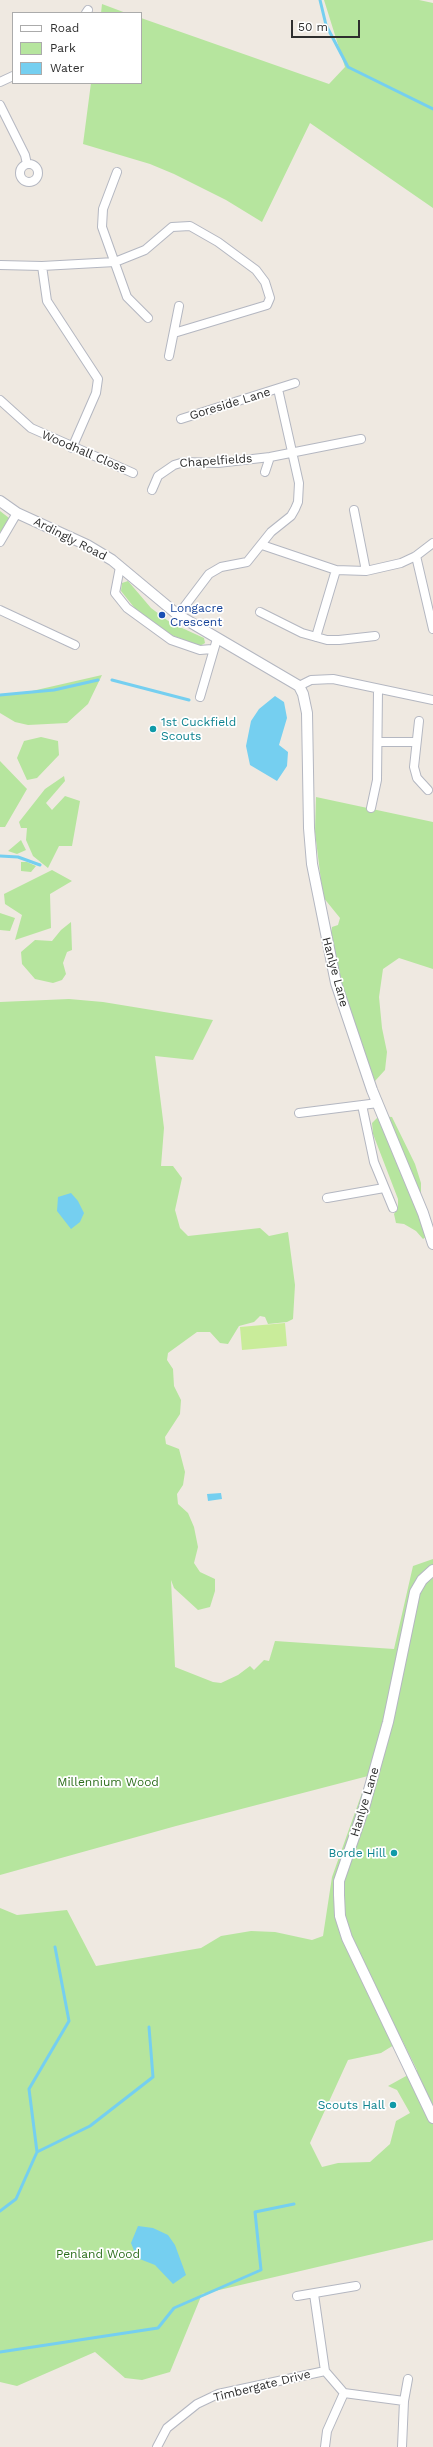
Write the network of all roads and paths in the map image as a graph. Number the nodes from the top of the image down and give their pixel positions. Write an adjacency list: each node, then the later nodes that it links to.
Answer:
1 (12, 76): 2 (street)
2 (0, 82)
3 (0, 105): 4 (street)
4 (27, 164)
5 (117, 172): 6 (street)
6 (114, 262): 8 (street); 10 (street); 11 (street)
7 (0, 265): 8 (street)
8 (42, 266): 18 (street)
9 (179, 306): 11 (street)
10 (148, 318)
11 (174, 333): 12 (street)
12 (169, 356)
13 (295, 383): 14 (street, Goreside Lane)
14 (278, 389): 16 (street, Goreside Lane); 19 (street, Goreside Lane)
15 (0, 400): 18 (street, Woodhall Close)
16 (181, 419)
17 (361, 439): 19 (street, Chapelfields)
18 (72, 448): 21 (street, Woodhall Close)
19 (293, 453): 20 (street, Chapelfields); 29 (street)
20 (270, 457): 22 (street, Chapelfields); 23 (street, Chapelfields)
21 (133, 472)
22 (265, 472)
23 (152, 490)
24 (0, 501): 26 (street, Ardingly Road)
25 (354, 510): 33 (street)
26 (17, 513): 27 (street); 31 (street, Ardingly Road)
27 (0, 542)
28 (433, 543): 30 (street)
29 (262, 545): 32 (street); 36 (street)
30 (416, 556): 33 (street); 37 (street)
31 (120, 567): 36 (street, Ardingly Road); 42 (street)
32 (336, 570): 33 (street); 39 (street)
33 (366, 571)
34 (0, 610): 41 (street)
35 (260, 612): 39 (street)
36 (178, 615): 40 (street, Ardingly Road)
37 (433, 629)
38 (374, 636): 39 (street)
39 (316, 637)
40 (217, 639): 42 (street); 43 (street, Ardingly Road)
41 (75, 645)
42 (212, 649): 45 (street)
43 (299, 686): 44 (street); 52 (street, Hanlye Lane)
44 (378, 690): 46 (street); 48 (street)
45 (200, 697)
46 (433, 700)
47 (419, 721): 49 (street)
48 (379, 742): 49 (street); 51 (street)
49 (415, 742): 50 (street)
50 (428, 790)
51 (371, 808)
52 (378, 1103): 53 (street); 58 (street, Hanlye Lane)
53 (362, 1105): 54 (street); 55 (street)
54 (299, 1113)
55 (384, 1188): 56 (street); 57 (street)
56 (327, 1198)
57 (393, 1208)
58 (433, 1244)
59 (433, 1570): 60 (street, Hanlye Lane)
60 (433, 2118)
61 (356, 2286): 62 (street)
62 (314, 2294): 63 (street); 64 (street)
63 (297, 2296)
64 (325, 2371): 66 (street, Timbergate Drive); 68 (street, Timbergate Drive)
65 (408, 2379): 67 (street)
66 (344, 2393): 67 (street); 69 (street)
67 (404, 2401): 70 (street)
68 (157, 2447)
69 (325, 2447)
70 (402, 2447)

